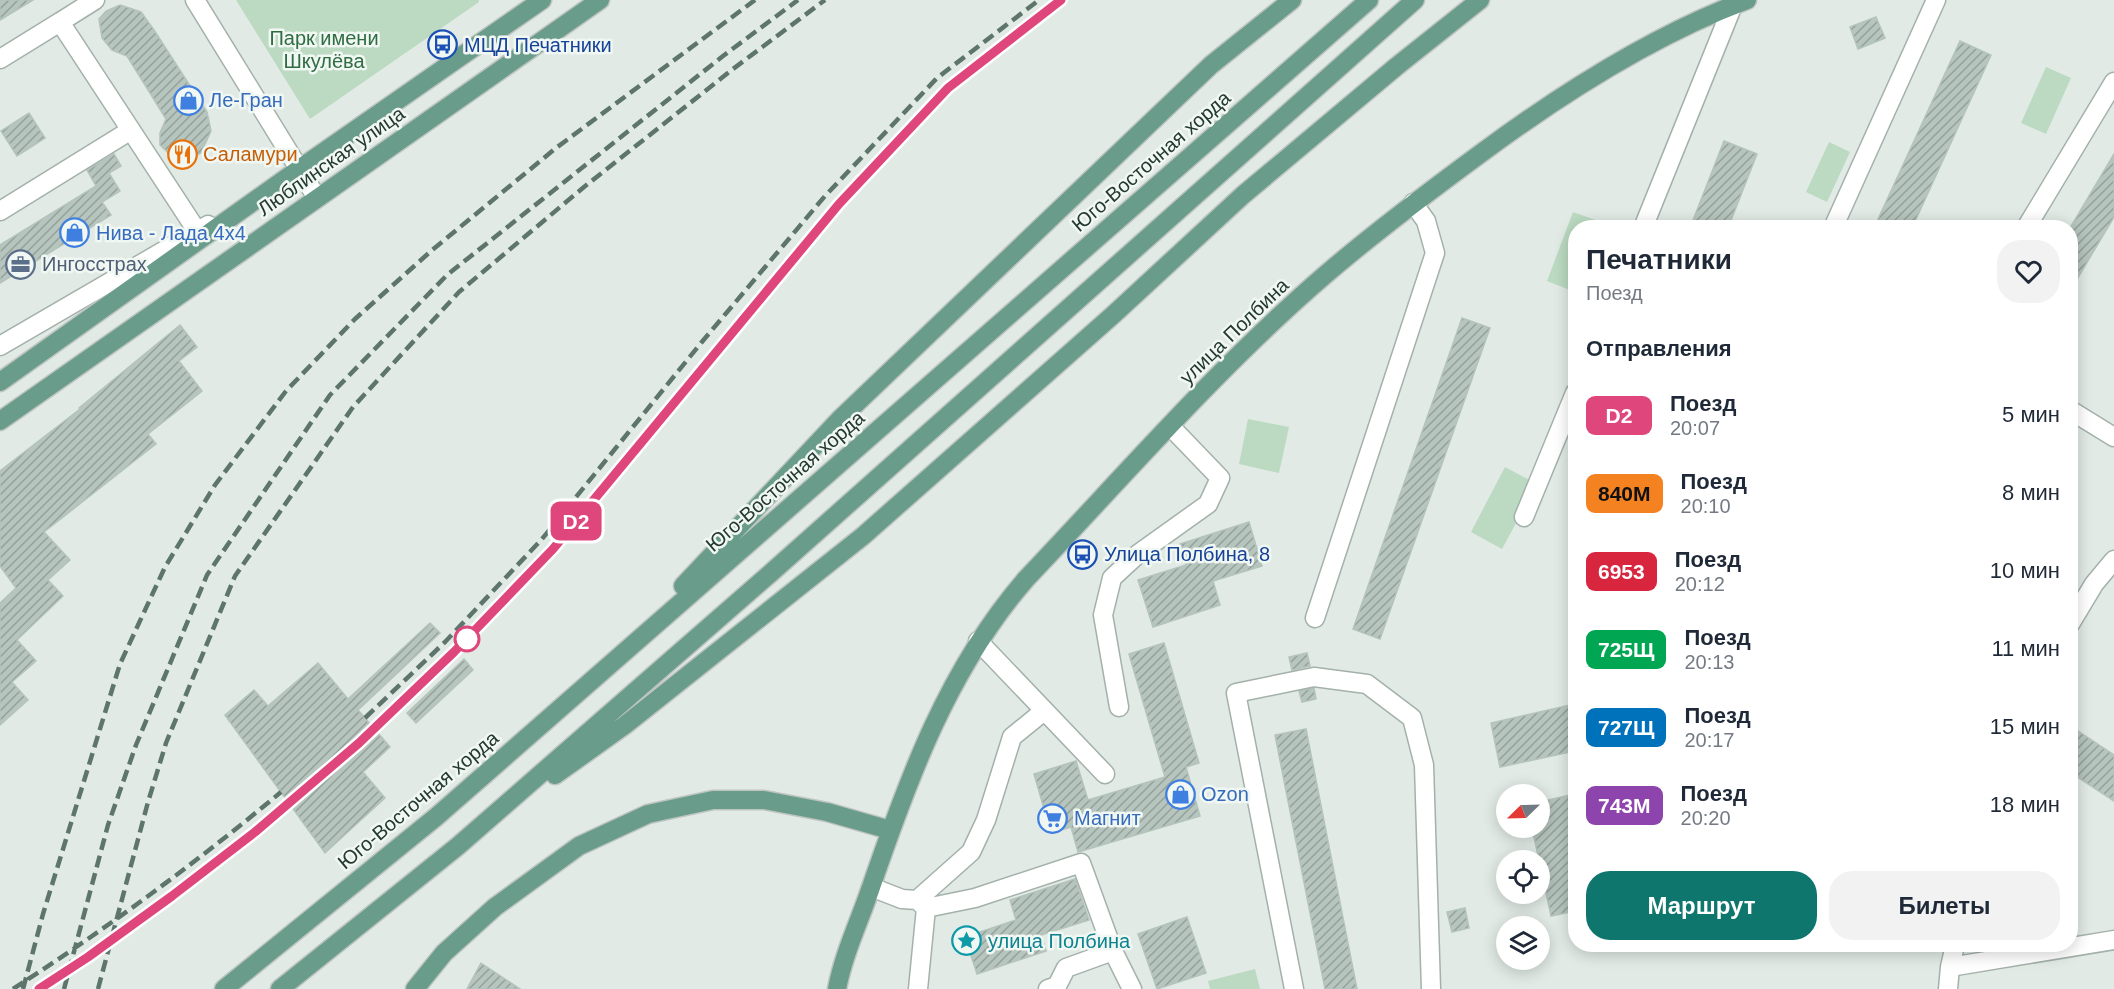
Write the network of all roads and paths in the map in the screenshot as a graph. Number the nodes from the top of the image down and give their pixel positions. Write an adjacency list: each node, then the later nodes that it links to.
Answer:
1 (95, 0): 11 (street)
2 (195, 0): 15 (street)
3 (542, 0): 15 (main road, Люблинская улица)
4 (600, 0): 16 (main road, Люблинская улица)
5 (1292, 0): 36 (main road)
6 (1369, 0): 36 (main road, Юго-Восточная хорда)
7 (1415, 0): 41 (main road)
8 (1480, 0): 41 (main road)
9 (1936, 0): 21 (street)
10 (1740, 3): 18 (main road, улица Полбина); 20 (street)
11 (60, 22): 12 (street); 14 (street)
12 (0, 59)
13 (2114, 82): 22 (street)
14 (131, 130): 19 (street); 23 (street)
15 (299, 169): 16 (street); 17 (main road, Люблинская улица)
16 (317, 198): 28 (main road, Люблинская улица)
17 (257, 200): 23 (street); 25 (main road, Люблинская улица)
18 (1413, 203): 29 (main road, улица Полбина); 34 (street)
19 (0, 211)
20 (1646, 220)
21 (1837, 220)
22 (2031, 220)
23 (197, 231): 24 (street)
24 (0, 346)
25 (0, 382)
26 (1568, 410): 31 (street)
27 (2078, 415): 30 (street)
28 (0, 421)
29 (1170, 426): 35 (main road, улица Полбина); 37 (street)
30 (2114, 437)
31 (1524, 517)
32 (2114, 560): 33 (street)
33 (2078, 611)
34 (1315, 618)
35 (978, 641): 38 (street); 40 (main road, улица Полбина)
36 (616, 657): 50 (main road, Юго-Восточная хорда)
37 (1119, 707)
38 (1044, 711): 39 (street); 43 (street)
39 (1105, 774)
40 (890, 830): 42 (main road, улица Полбина); 52 (main road)
41 (458, 846): 51 (main road)
42 (871, 886): 43 (street); 53 (main road, улица Полбина)
43 (921, 904): 46 (street); 54 (street)
44 (2114, 940): 45 (street)
45 (2078, 946)
46 (1113, 951): 55 (street); 56 (street)
47 (1953, 952): 49 (street)
48 (2041, 952): 49 (street)
49 (1950, 967): 59 (street)
50 (224, 989)
51 (280, 989)
52 (415, 989)
53 (837, 989)
54 (918, 989)
55 (1048, 989)
56 (1132, 989)
57 (1294, 989): 58 (street)
58 (1431, 989)
59 (1948, 989)

